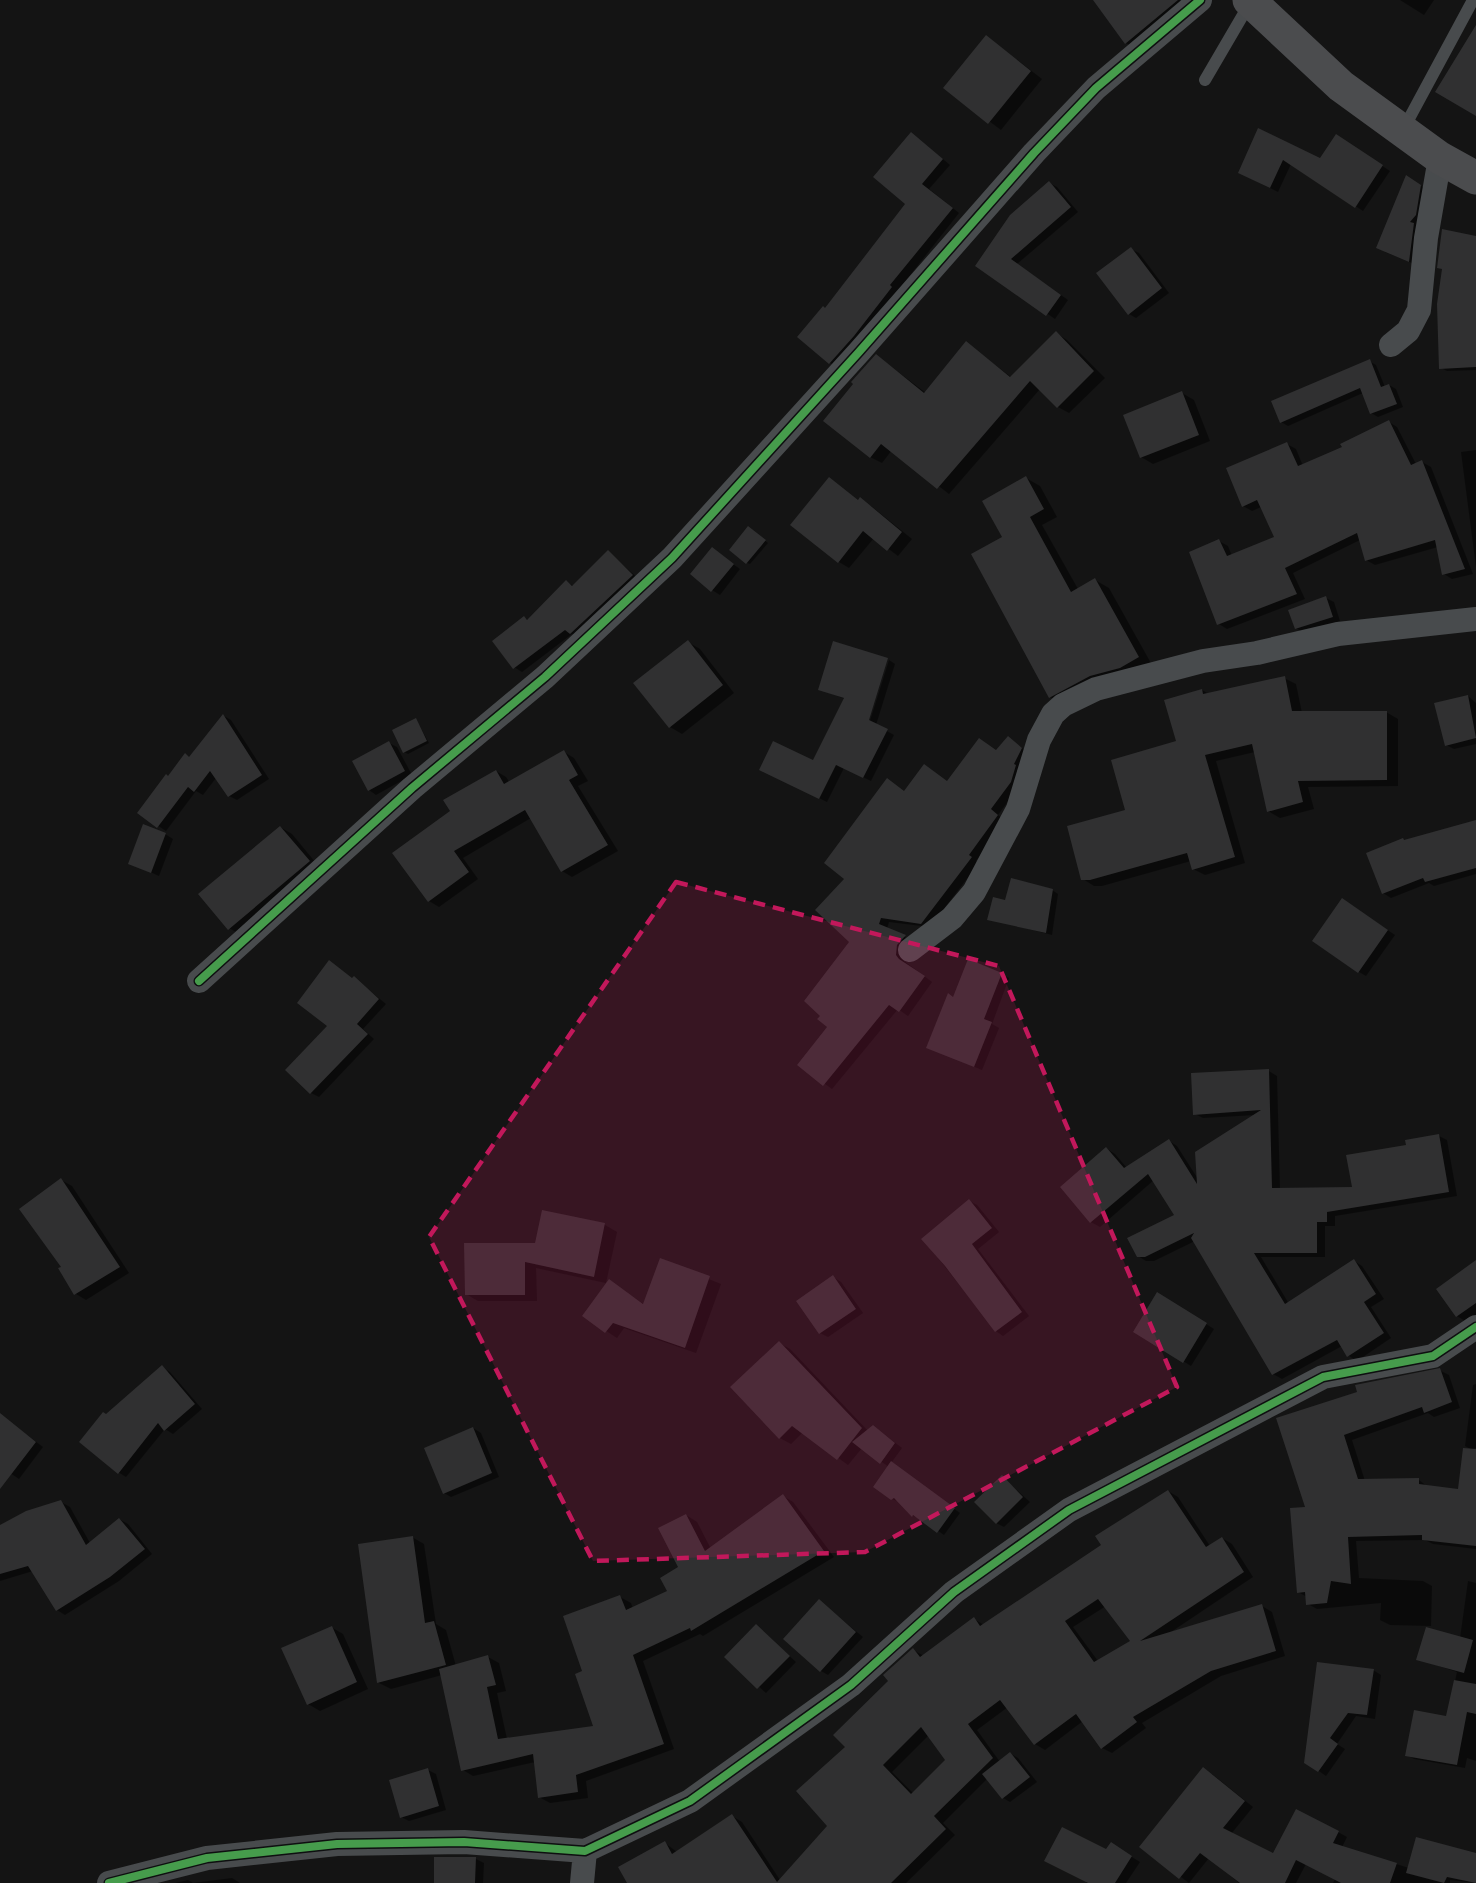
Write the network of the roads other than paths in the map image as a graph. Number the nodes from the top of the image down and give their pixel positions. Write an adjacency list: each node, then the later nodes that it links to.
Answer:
1 (1200, 0): 11 (street)
2 (1473, 0): 5 (lane)
3 (1250, 1): 4 (lane); 5 (main road)
4 (1205, 80)
5 (1402, 131): 6 (main road)
6 (1440, 158): 7 (main road); 8 (street)
7 (1476, 178)
8 (1391, 345)
9 (1476, 619): 10 (street)
10 (910, 950)
11 (199, 981)
12 (1476, 1327): 13 (street)
13 (585, 1851): 14 (street); 15 (street)
14 (109, 1883)
15 (582, 1883)

